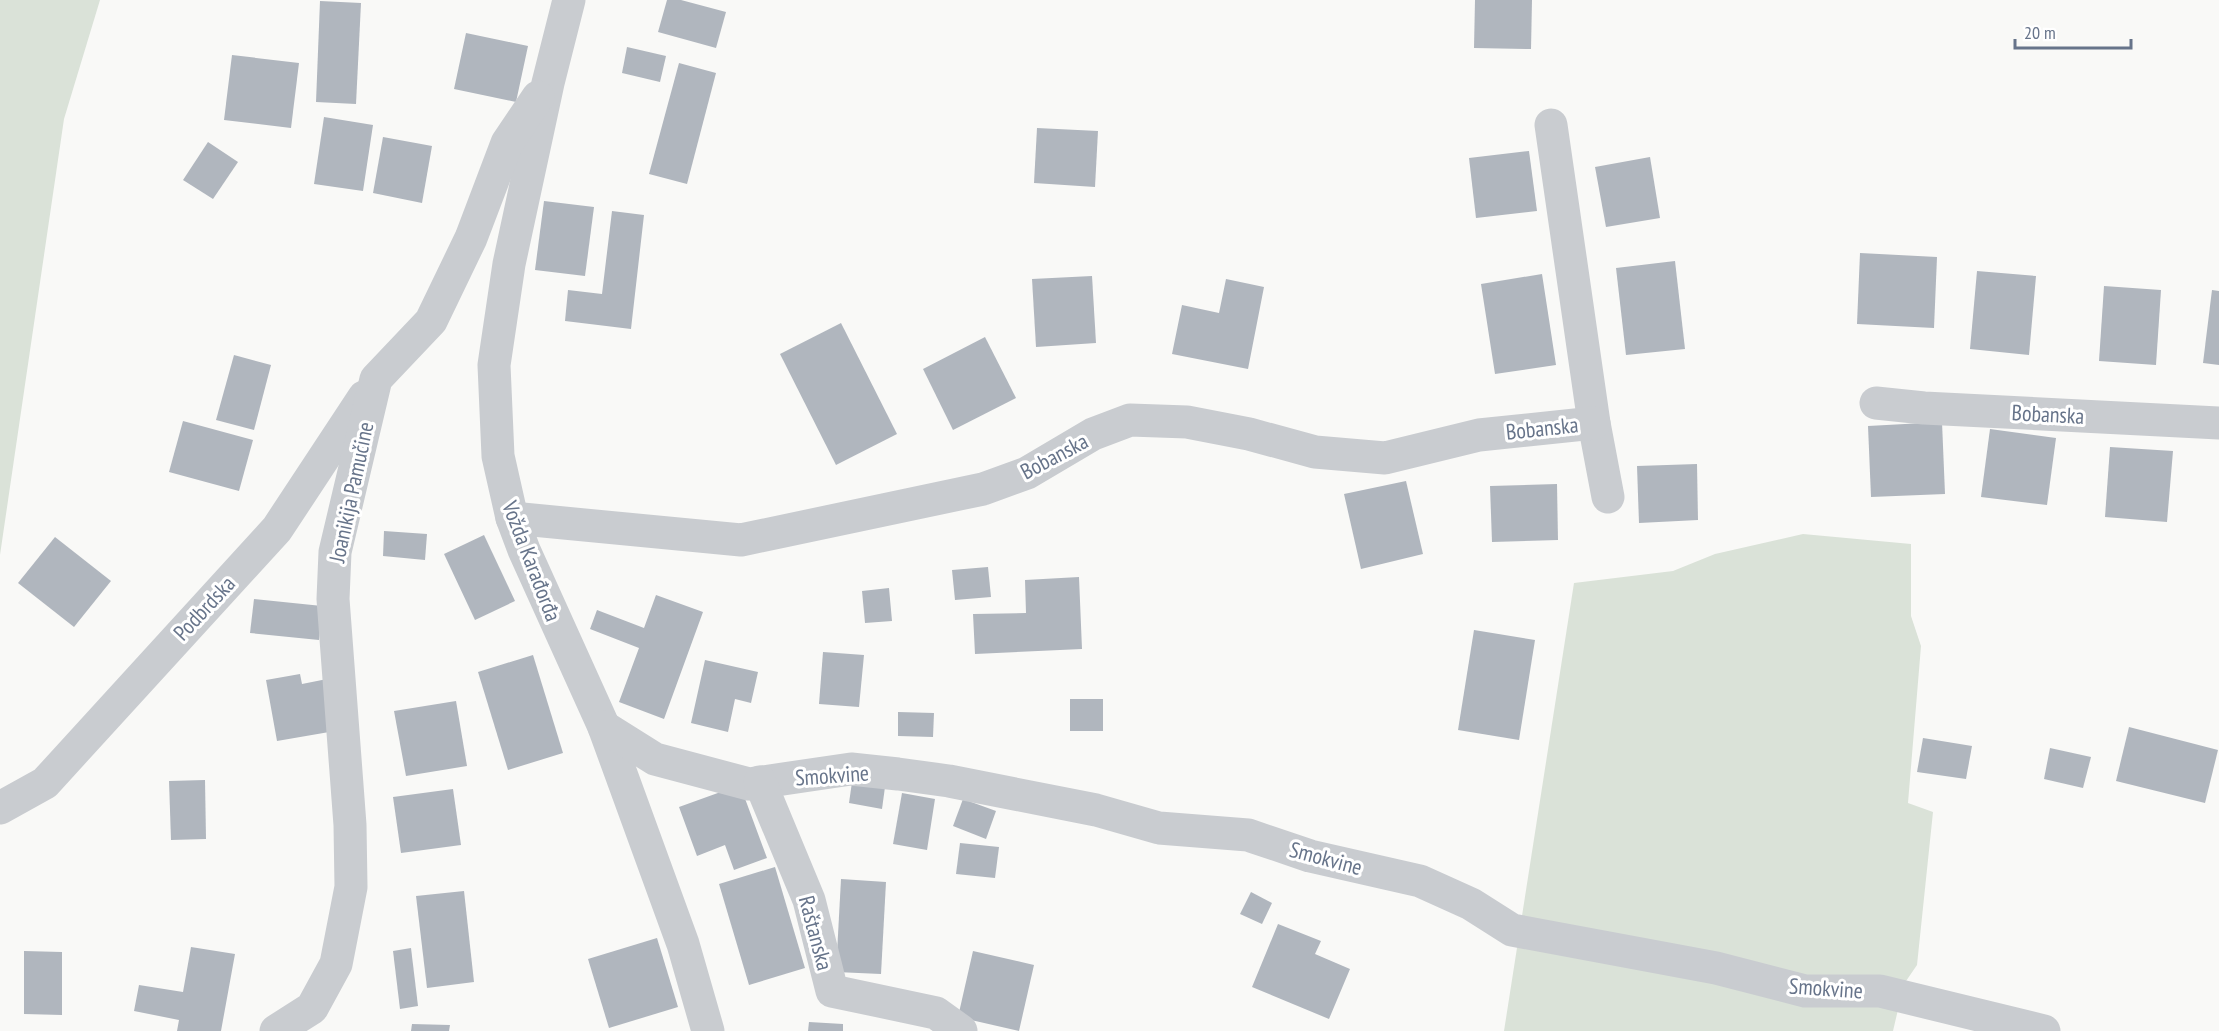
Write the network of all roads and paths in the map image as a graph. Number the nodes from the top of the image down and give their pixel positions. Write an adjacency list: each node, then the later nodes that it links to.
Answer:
1 (569, 0): 2 (street, Vožda Karađorđa)
2 (548, 83): 4 (street, Joanikija Pamučine); 9 (street, Vožda Karađorđa)
3 (1551, 125): 6 (street, Bobanska)
4 (376, 380): 12 (street, Podbrdska); 13 (street, Joanikija Pamučine)
5 (1876, 404): 7 (street, Bobanska)
6 (1594, 423): 8 (street, Bobanska); 9 (street, Bobanska)
7 (2219, 423)
8 (1608, 497)
9 (512, 518): 10 (street, Vožda Karađorđa)
10 (604, 727): 11 (street, Smokvine); 14 (street, Vožda Karađorđa)
11 (760, 782): 15 (street, Raštanska); 16 (street, Smokvine)
12 (0, 808)
13 (276, 1031)
14 (708, 1031)
15 (961, 1031)
16 (2044, 1031)

